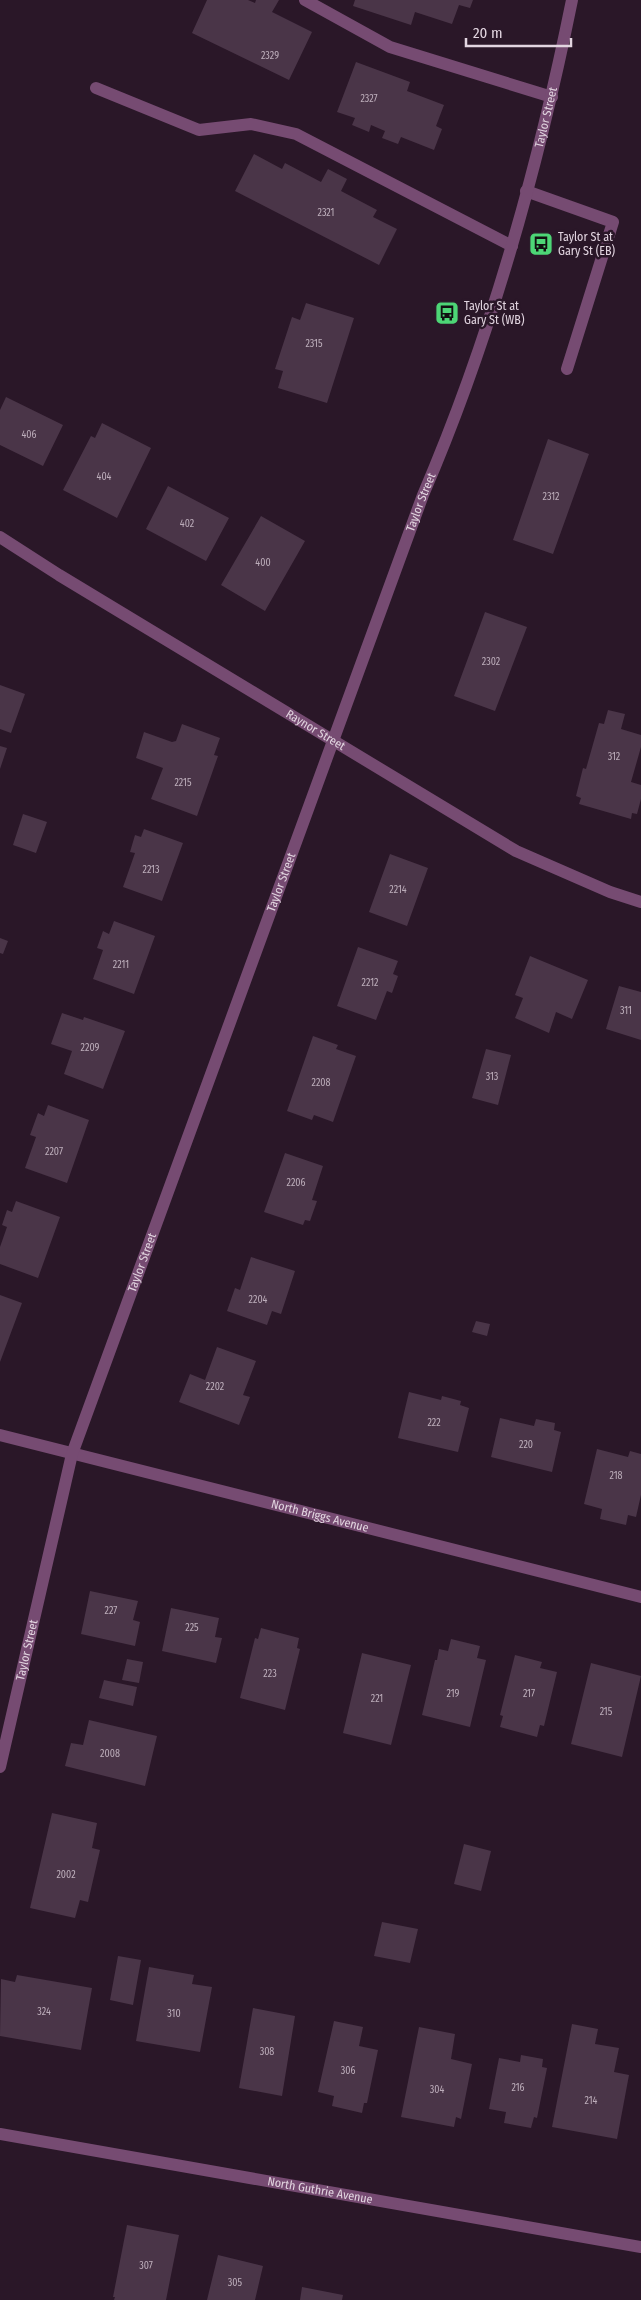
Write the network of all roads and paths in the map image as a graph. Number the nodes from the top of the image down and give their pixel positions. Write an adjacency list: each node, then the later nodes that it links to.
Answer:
1 (304, 0): 4 (street)
2 (572, 0): 4 (street, Taylor Street)
3 (96, 88): 6 (street)
4 (552, 97): 5 (street, Taylor Street)
5 (526, 191): 6 (street, Taylor Street); 7 (street)
6 (512, 246): 9 (street, Taylor Street)
7 (567, 369)
8 (0, 537): 9 (street, Raynor Street)
9 (332, 741): 10 (street, Raynor Street); 12 (street, Taylor Street)
10 (641, 902)
11 (0, 1435): 12 (street, North Briggs Avenue)
12 (72, 1454): 13 (street, North Briggs Avenue); 14 (street, Taylor Street)
13 (641, 1597)
14 (0, 1766)
15 (0, 2134): 16 (street, North Guthrie Avenue)
16 (641, 2247)

